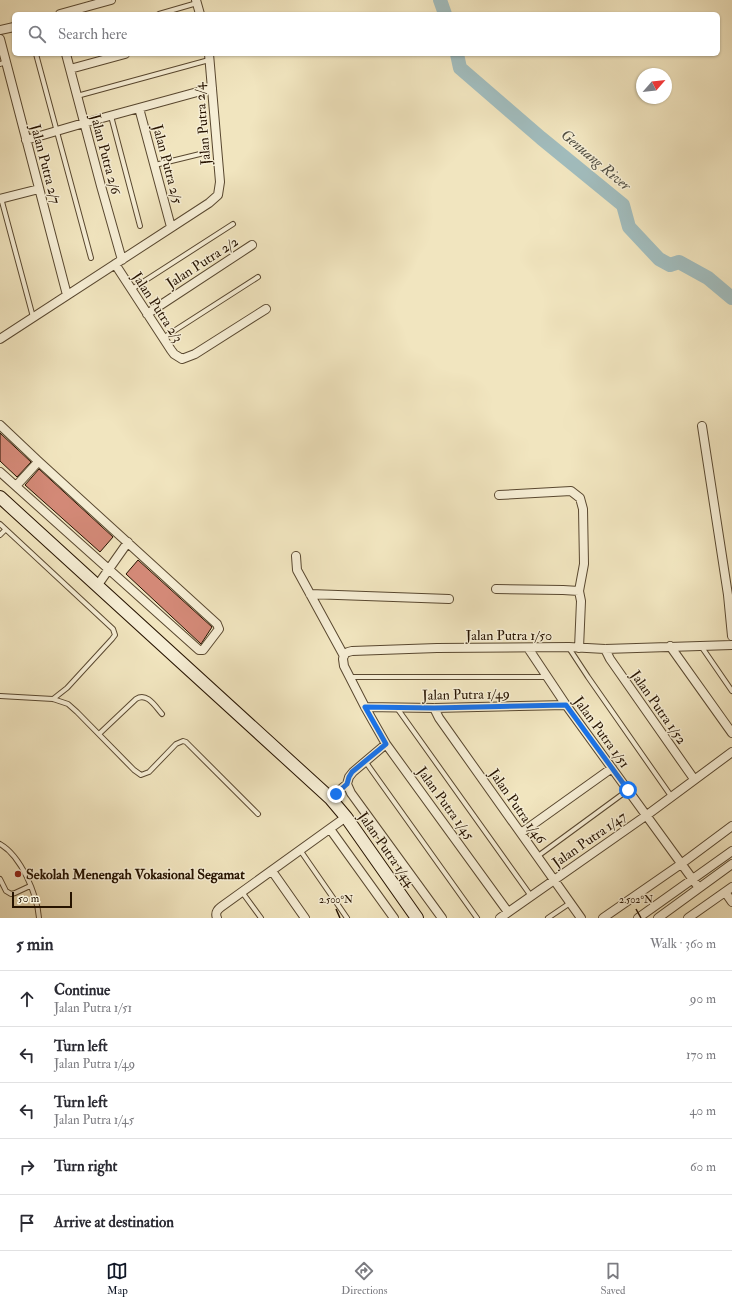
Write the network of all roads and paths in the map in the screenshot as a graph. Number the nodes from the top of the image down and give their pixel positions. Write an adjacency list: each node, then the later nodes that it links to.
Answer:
1 (111, 0): 3 (street)
2 (196, 2): 4 (lane); 5 (street)
3 (67, 12)
4 (165, 12)
5 (199, 12)
6 (12, 27): 7 (street)
7 (0, 30)
8 (0, 39): 13 (street, Jalan Putra 2/7)
9 (37, 56): 20 (lane)
10 (67, 56): 14 (street, Jalan Putra 2/6)
11 (118, 56): 14 (street)
12 (209, 57): 15 (street, Jalan Putra 2/4); 16 (lane)
13 (3, 63): 21 (street, Jalan Putra 2/7)
14 (70, 69): 16 (street, Jalan Putra 2/6)
15 (212, 88): 17 (street); 28 (street, Jalan Putra 2/4)
16 (77, 96): 19 (street, Jalan Putra 2/6)
17 (139, 108): 18 (street); 23 (street, Jalan Putra 2/5)
18 (110, 115): 19 (street); 27 (lane)
19 (84, 123): 20 (street); 31 (street, Jalan Putra 2/6)
20 (56, 131): 21 (street); 30 (lane)
21 (26, 140): 24 (street, Jalan Putra 2/7)
22 (204, 153): 23 (lane)
23 (154, 165): 28 (street, Jalan Putra 2/5)
24 (39, 189): 25 (street); 34 (street, Jalan Putra 2/7)
25 (0, 198): 37 (lane)
26 (233, 224): 33 (lane)
27 (140, 226)
28 (171, 227): 31 (street)
29 (252, 245): 36 (street, Jalan Putra 2/2)
30 (91, 258)
31 (118, 262): 33 (street, Jalan Putra 2/3); 34 (street)
32 (258, 277): 39 (lane)
33 (132, 290): 36 (street, Jalan Putra 2/3)
34 (67, 295): 37 (street)
35 (266, 308): 39 (street, Jalan Putra 2/3)
36 (147, 314): 39 (street, Jalan Putra 2/3)
37 (33, 317): 38 (street)
38 (1, 336)
39 (163, 338)
40 (0, 425): 42 (street)
41 (702, 426): 58 (street)
42 (37, 460): 44 (street); 50 (street)
43 (0, 472): 44 (street)
44 (16, 486): 52 (street)
45 (499, 495): 55 (street)
46 (0, 497): 53 (street, Jalan Putra 1/44)
47 (0, 524): 48 (lane)
48 (5, 530): 49 (lane); 71 (lane)
49 (0, 535)
50 (128, 542): 52 (street); 52 (street)
51 (296, 556): 56 (street)
52 (108, 570): 53 (street)
53 (98, 586): 87 (street, Jalan Putra 1/44)
54 (496, 589): 55 (street)
55 (579, 591): 64 (street)
56 (310, 594): 57 (street); 66 (street)
57 (448, 599)
58 (732, 636)
59 (732, 645): 61 (street, Jalan Putra 1/50)
60 (670, 646): 61 (street, Jalan Putra 1/50); 65 (street, Jalan Putra 1/50); 77 (street)
61 (701, 646): 69 (lane)
62 (569, 647): 63 (street, Jalan Putra 1/50); 64 (street, Jalan Putra 1/50); 86 (lane)
63 (528, 648): 66 (street, Jalan Putra 1/50); 68 (street, Jalan Putra 1/51)
64 (579, 648): 65 (street, Jalan Putra 1/50)
65 (605, 649): 83 (street, Jalan Putra 1/52)
66 (344, 656): 67 (street)
67 (349, 677): 68 (lane); 73 (street)
68 (548, 677): 72 (street, Jalan Putra 1/51)
69 (732, 692)
70 (0, 696): 71 (lane)
71 (53, 699): 78 (lane)
72 (566, 705): 75 (street, Jalan Putra 1/49); 82 (street, Jalan Putra 1/51)
73 (365, 707): 74 (street, Jalan Putra 1/49); 79 (street, Jalan Putra 1/45)
74 (397, 707): 75 (street, Jalan Putra 1/49); 108 (lane)
75 (434, 708): 93 (street, Jalan Putra 1/46)
76 (162, 714): 78 (lane)
77 (732, 733)
78 (99, 734): 88 (lane)
79 (386, 744): 81 (street); 111 (street, Jalan Putra 1/45)
80 (732, 752): 83 (street, Jalan Putra 1/47)
81 (365, 760): 84 (street); 120 (lane)
82 (612, 768): 85 (street, Jalan Putra 1/51); 93 (street)
83 (694, 779): 86 (street, Jalan Putra 1/47)
84 (347, 784): 87 (street); 119 (street)
85 (628, 790): 89 (street, Jalan Putra 1/51); 97 (lane)
86 (671, 796): 89 (street, Jalan Putra 1/47)
87 (330, 798): 90 (street, Jalan Putra 1/44)
88 (258, 814)
89 (647, 815): 98 (street, Jalan Putra 1/51); 102 (street, Jalan Putra 1/47)
90 (346, 817): 92 (street); 118 (street, Jalan Putra 1/44)
91 (732, 826): 98 (street)
92 (330, 829): 95 (street); 117 (street)
93 (521, 833): 97 (street, Jalan Putra 1/46)
94 (0, 844): 104 (lane)
95 (300, 850): 100 (street); 116 (lane)
96 (732, 850): 103 (street)
97 (538, 856): 102 (street, Jalan Putra 1/46)
98 (682, 864): 103 (street, Jalan Putra 1/51); 124 (street)
99 (732, 864): 105 (street)
100 (272, 871): 107 (street); 115 (street)
101 (0, 879): 104 (lane)
102 (554, 879): 108 (street, Jalan Putra 1/47); 109 (street, Jalan Putra 1/46)
103 (692, 880): 105 (street, Jalan Putra 1/51); 125 (street)
104 (30, 886): 112 (lane)
105 (698, 888): 126 (street)
106 (729, 890): 110 (street); 127 (street)
107 (242, 892): 113 (street); 114 (lane)
108 (531, 896): 111 (street, Jalan Putra 1/47)
109 (570, 902): 122 (lane); 123 (street, Jalan Putra 1/46)
110 (732, 902)
111 (508, 912): 121 (street, Jalan Putra 1/47)
112 (39, 918)
113 (216, 918)
114 (261, 918)
115 (305, 918)
116 (347, 918)
117 (394, 918)
118 (417, 918)
119 (442, 918)
120 (477, 918)
121 (500, 918)
122 (548, 918)
123 (581, 918)
124 (603, 918)
125 (638, 918)
126 (658, 918)
127 (688, 918)

